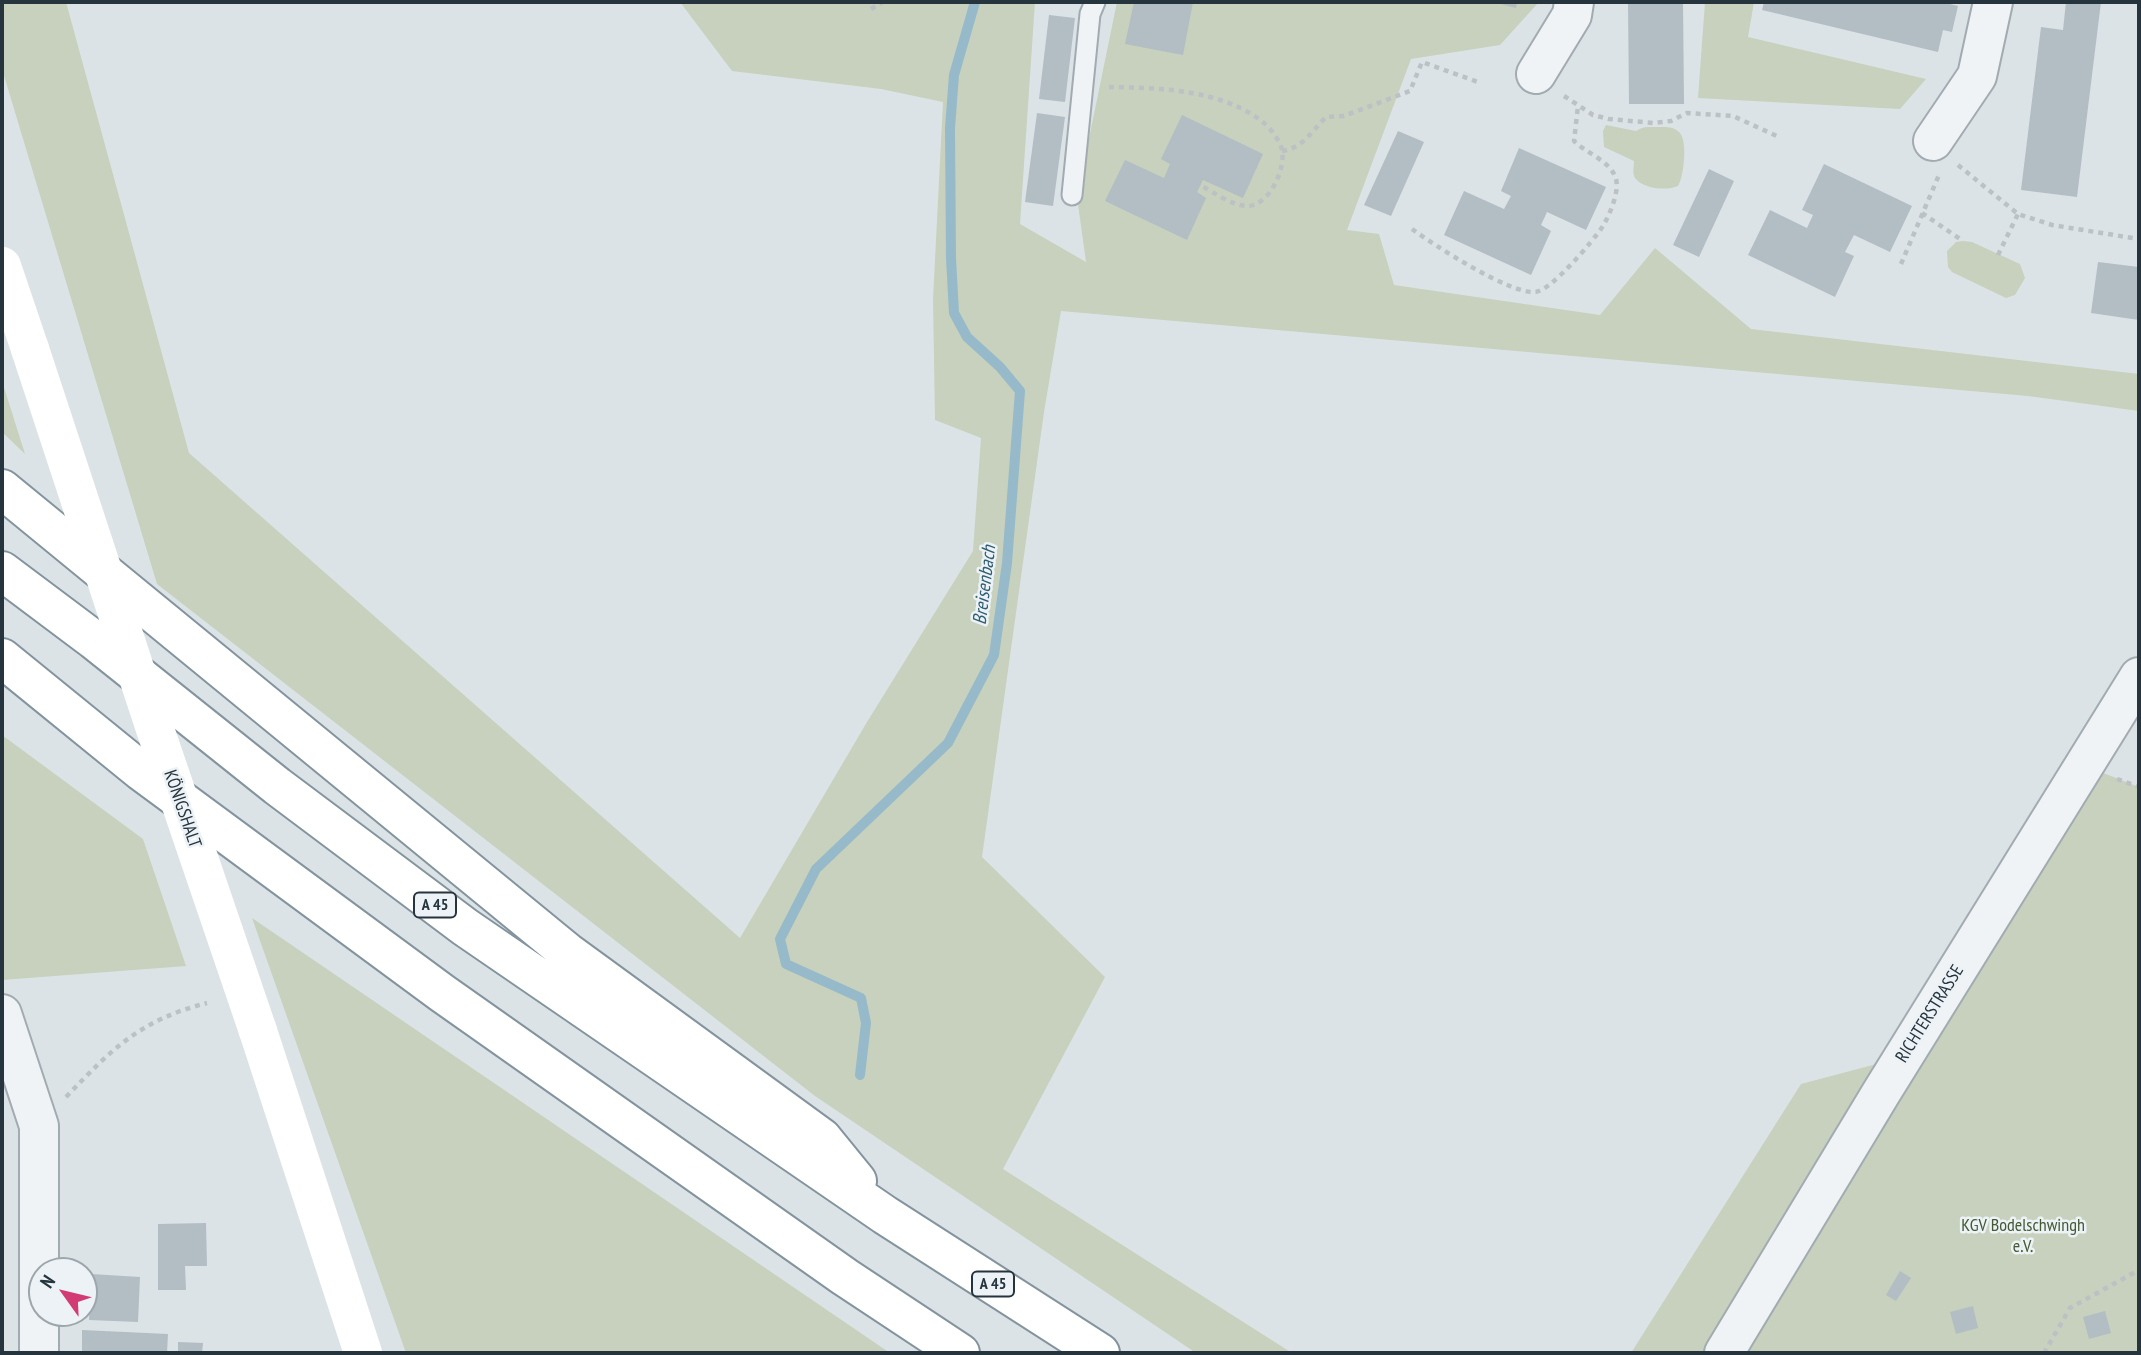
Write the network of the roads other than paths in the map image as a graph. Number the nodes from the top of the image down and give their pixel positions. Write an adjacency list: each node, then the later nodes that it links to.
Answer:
1 (1095, 2): 6 (lane)
2 (1574, 2): 4 (street)
3 (1993, 2): 5 (street)
4 (1536, 75)
5 (1940, 148)
6 (1072, 195)
7 (2, 265): 17 (main road, KÖNIGSHALT, bridge)
8 (2, 489): 15 (main road)
9 (2, 571): 15 (main road, A 45)
10 (2, 658): 13 (main road)
11 (2139, 677): 20 (street, RICHTERSTRASSE)
12 (2, 680): 13 (main road)
13 (141, 771): 18 (main road)
14 (2, 1014): 16 (street)
15 (886, 1215): 19 (main road, A 45)
16 (39, 1353)
17 (363, 1353)
18 (960, 1353)
19 (1100, 1353)
20 (1724, 1353)

